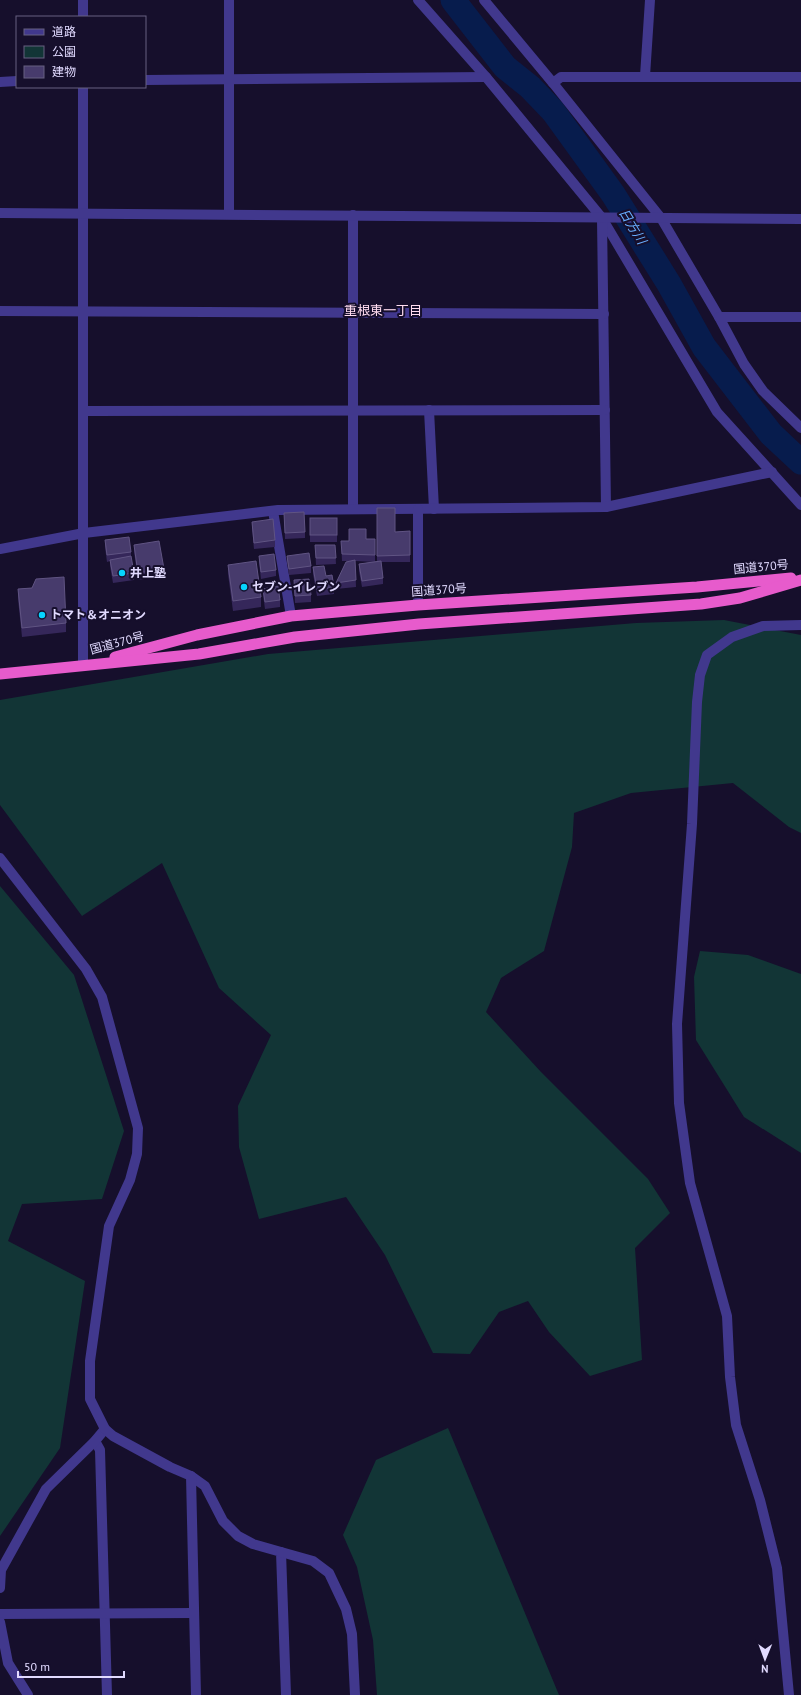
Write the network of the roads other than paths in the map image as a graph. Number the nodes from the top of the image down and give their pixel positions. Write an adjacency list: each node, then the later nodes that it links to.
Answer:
1 (83, 0): 6 (street)
2 (229, 0): 10 (street)
3 (418, 0): 8 (street)
4 (484, 0): 14 (street)
5 (650, 0): 7 (street)
6 (83, 16)
7 (645, 76): 9 (street); 14 (street)
8 (486, 77): 10 (street); 20 (street)
9 (801, 77)
10 (229, 79): 11 (street); 18 (street)
11 (146, 80)
12 (0, 82): 13 (street)
13 (16, 82)
14 (553, 83): 21 (street)
15 (83, 88): 17 (street)
16 (0, 213): 17 (street)
17 (82, 214): 18 (street); 24 (street)
18 (229, 214): 19 (street)
19 (353, 215): 20 (street); 25 (street)
20 (602, 218): 21 (street); 26 (street); 34 (street)
21 (657, 218): 22 (street); 27 (street)
22 (801, 218)
23 (0, 311): 24 (street)
24 (82, 312): 25 (street); 32 (street)
25 (353, 313): 26 (street); 29 (street)
26 (604, 314): 31 (street)
27 (719, 317): 28 (street); 33 (street)
28 (801, 317)
29 (353, 410): 30 (street); 32 (street); 37 (street)
30 (429, 410): 31 (street); 39 (street)
31 (605, 410): 36 (street)
32 (83, 411): 41 (street)
33 (801, 428)
34 (772, 472): 35 (street); 36 (street)
35 (801, 505)
36 (606, 507): 39 (street)
37 (353, 509): 38 (street); 40 (street)
38 (418, 509): 39 (street); 44 (street)
39 (434, 509)
40 (273, 511): 41 (street); 45 (street)
41 (84, 533): 42 (street); 47 (street)
42 (0, 549)
43 (801, 578): 44 (highway, 国道370号); 47 (highway, 国道370号)
44 (418, 605): 45 (highway, 国道370号)
45 (290, 616): 47 (highway, 国道370号)
46 (801, 625): 64 (street)
47 (83, 665): 48 (highway, 国道370号)
48 (0, 674)
49 (0, 858): 50 (street)
50 (105, 1429): 51 (street); 52 (street)
51 (95, 1442): 54 (street); 55 (street)
52 (191, 1476): 53 (street); 56 (street)
53 (281, 1552): 62 (street); 63 (street)
54 (0, 1588)
55 (104, 1613): 56 (street); 57 (street); 60 (street)
56 (194, 1613): 61 (street)
57 (0, 1614)
58 (0, 1622): 59 (street)
59 (28, 1695)
60 (107, 1695)
61 (196, 1695)
62 (286, 1695)
63 (355, 1695)
64 (789, 1695)

